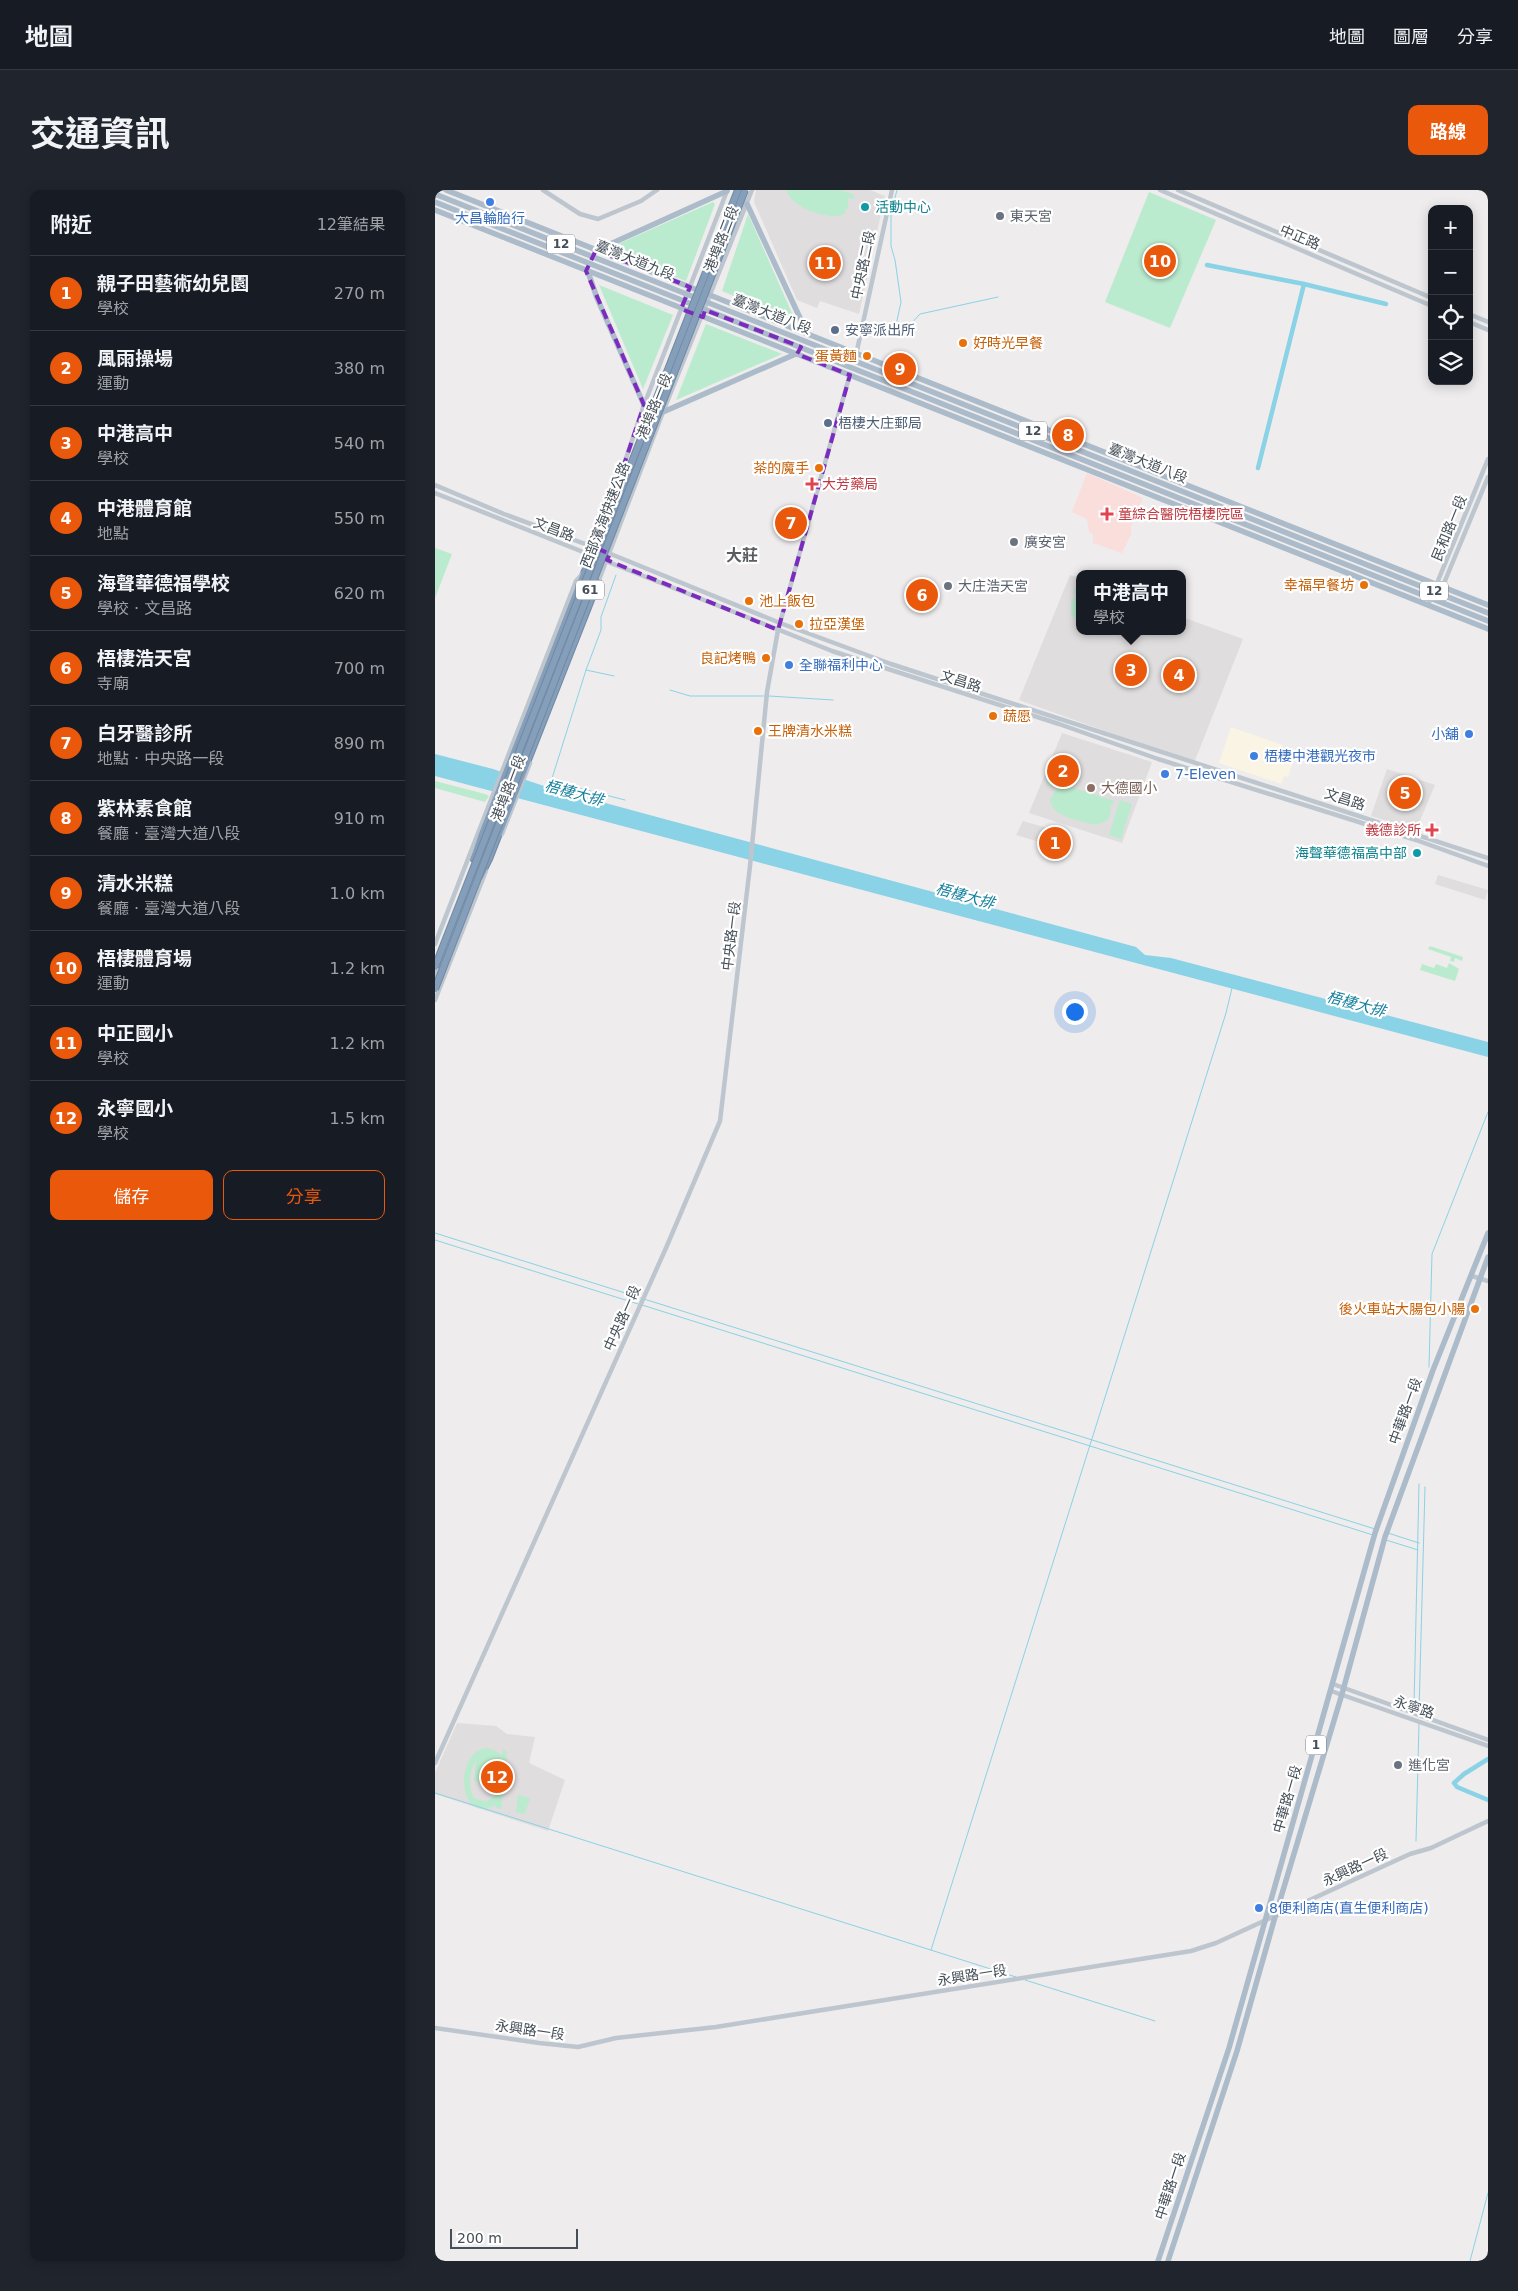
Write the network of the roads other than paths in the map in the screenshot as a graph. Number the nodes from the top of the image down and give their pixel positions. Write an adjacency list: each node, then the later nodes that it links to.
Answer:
1 (446, 190): 15 (main road, 臺灣大道九段 / 12)
2 (543, 190): 3 (street)
3 (657, 190)
4 (727, 190): 15 (main road); 19 (street, 港埠路二段)
5 (738, 190): 65 (highway, 西部濱海快速公路 / 61, bridge)
6 (745, 190): 66 (highway, 西部濱海快速公路 / 61, bridge)
7 (752, 190): 13 (street, 港埠路二段)
8 (892, 190): 35 (street, 中央路二段)
9 (1160, 190): 25 (street, 中正路)
10 (1179, 190): 22 (street, 中正路)
11 (435, 194): 16 (main road, 臺灣大道九段 / 12)
12 (435, 202): 17 (main road, 臺灣大道九段 / 12)
13 (747, 204): 21 (street, 港埠路二段); 33 (main road)
14 (435, 210): 18 (main road, 臺灣大道九段 / 12)
15 (596, 250): 16 (main road); 19 (main road, 臺灣大道九段 / 12)
16 (593, 257): 17 (main road); 20 (main road, 臺灣大道九段 / 12)
17 (589, 264): 18 (main road); 23 (main road, 臺灣大道九段 / 12)
18 (586, 270): 26 (main road, 臺灣大道九段 / 12); 40 (main road)
19 (690, 287): 20 (street, 港埠路二段); 21 (main road, 臺灣大道八段 / 12)
20 (687, 294): 23 (street, 港埠路二段); 24 (main road, 臺灣大道八段 / 12)
21 (711, 295): 24 (street, 港埠路一段); 33 (main road, 臺灣大道八段 / 12)
22 (1428, 296)
23 (684, 301): 26 (street, 港埠路二段); 27 (main road, 臺灣大道八段 / 12)
24 (708, 302): 27 (street, 港埠路一段); 37 (main road, 臺灣大道八段 / 12)
25 (1428, 304)
26 (681, 309): 29 (main road, 臺灣大道八段 / 12); 40 (street, 港埠路一段)
27 (705, 310): 29 (street, 港埠路一段); 34 (main road, 臺灣大道八段 / 12)
28 (1473, 316): 30 (street)
29 (703, 317): 36 (main road, 臺灣大道八段 / 12); 41 (street, 港埠路一段)
30 (1488, 322)
31 (1473, 324): 32 (street)
32 (1488, 330)
33 (807, 333): 35 (main road, 臺灣大道八段 / 12)
34 (801, 347): 36 (main road); 38 (main road, 臺灣大道八段 / 12)
35 (856, 353): 37 (street, 中央路二段); 52 (main road, 臺灣大道八段 / 12)
36 (797, 354): 39 (main road, 臺灣大道八段 / 12); 41 (main road)
37 (855, 361): 38 (street, 中央路二段); 53 (main road, 臺灣大道八段 / 12)
38 (852, 368): 39 (street, 中央路二段); 54 (main road, 臺灣大道八段 / 12)
39 (850, 375): 56 (main road, 臺灣大道八段 / 12); 60 (street)
40 (644, 404): 46 (street, 港埠路一段)
41 (663, 412): 47 (street, 港埠路一段)
42 (1488, 459): 52 (street, 民和路一段)
43 (1488, 477): 52 (street, 民和路一段)
44 (435, 485): 46 (street, 文昌路)
45 (435, 493): 48 (street, 文昌路)
46 (596, 548): 47 (street, 文昌路); 48 (street, 港埠路一段)
47 (610, 554): 49 (street, 港埠路一段); 60 (street, 文昌路)
48 (593, 555): 49 (street, 文昌路); 50 (street, 港埠路一段)
49 (607, 560): 51 (street, 港埠路一段); 61 (street, 文昌路)
50 (585, 572): 58 (street, 港埠路一段); 65 (highway, bridge); 67 (street, 港埠路一段)
51 (598, 582): 58 (street, 港埠路一段); 66 (highway, bridge); 71 (street, 港埠路一段)
52 (1440, 586): 53 (street, 民和路一段); 55 (main road, 臺灣大道八段 / 12)
53 (1437, 593): 54 (street, 民和路一段); 57 (main road, 臺灣大道八段 / 12)
54 (1434, 600): 56 (main road, 12); 59 (main road, 臺灣大道八段 / 12)
55 (1488, 605)
56 (1431, 607): 62 (main road, 臺灣大道八段 / 12)
57 (1488, 613)
58 (576, 616): 69 (street, 港埠路一段)
59 (1488, 621)
60 (780, 623): 61 (street); 63 (street, 文昌路)
61 (779, 630): 64 (street, 文昌路); 83 (street, 中央路一段)
62 (1488, 630)
63 (1488, 858)
64 (1488, 866)
65 (470, 879): 68 (highway, 西部濱海快速公路 / 61, bridge)
66 (478, 880): 70 (highway, 西部濱海快速公路 / 61, bridge)
67 (435, 944)
68 (435, 967)
69 (435, 977)
70 (435, 989)
71 (435, 1000)
72 (1488, 1234): 74 (main road, 中華路一段 / 1)
73 (1488, 1257): 75 (main road, 中華路一段 / 1)
74 (1472, 1276): 75 (street); 77 (main road, 中華路一段 / 1)
75 (1480, 1278): 76 (street); 78 (main road, 中華路一段 / 1)
76 (1488, 1281)
77 (1333, 1684): 78 (street, 永寧路); 79 (main road, 中華路一段 / 1)
78 (1343, 1686): 80 (main road, 中華路一段 / 1); 81 (street, 永寧路)
79 (1331, 1691): 80 (street, 永寧路); 86 (main road, 中華路一段 / 1)
80 (1341, 1694): 82 (street, 永寧路); 85 (main road, 中華路一段 / 1)
81 (1488, 1740)
82 (1488, 1746)
83 (435, 1763)
84 (1488, 1821): 85 (street, 永興路一段)
85 (1275, 1917): 86 (street, 永興路一段); 89 (main road, 中華路一段 / 1)
86 (1264, 1921): 87 (street, 永興路一段); 88 (main road, 中華路一段 / 1)
87 (435, 2028)
88 (1158, 2261)
89 (1168, 2261)

